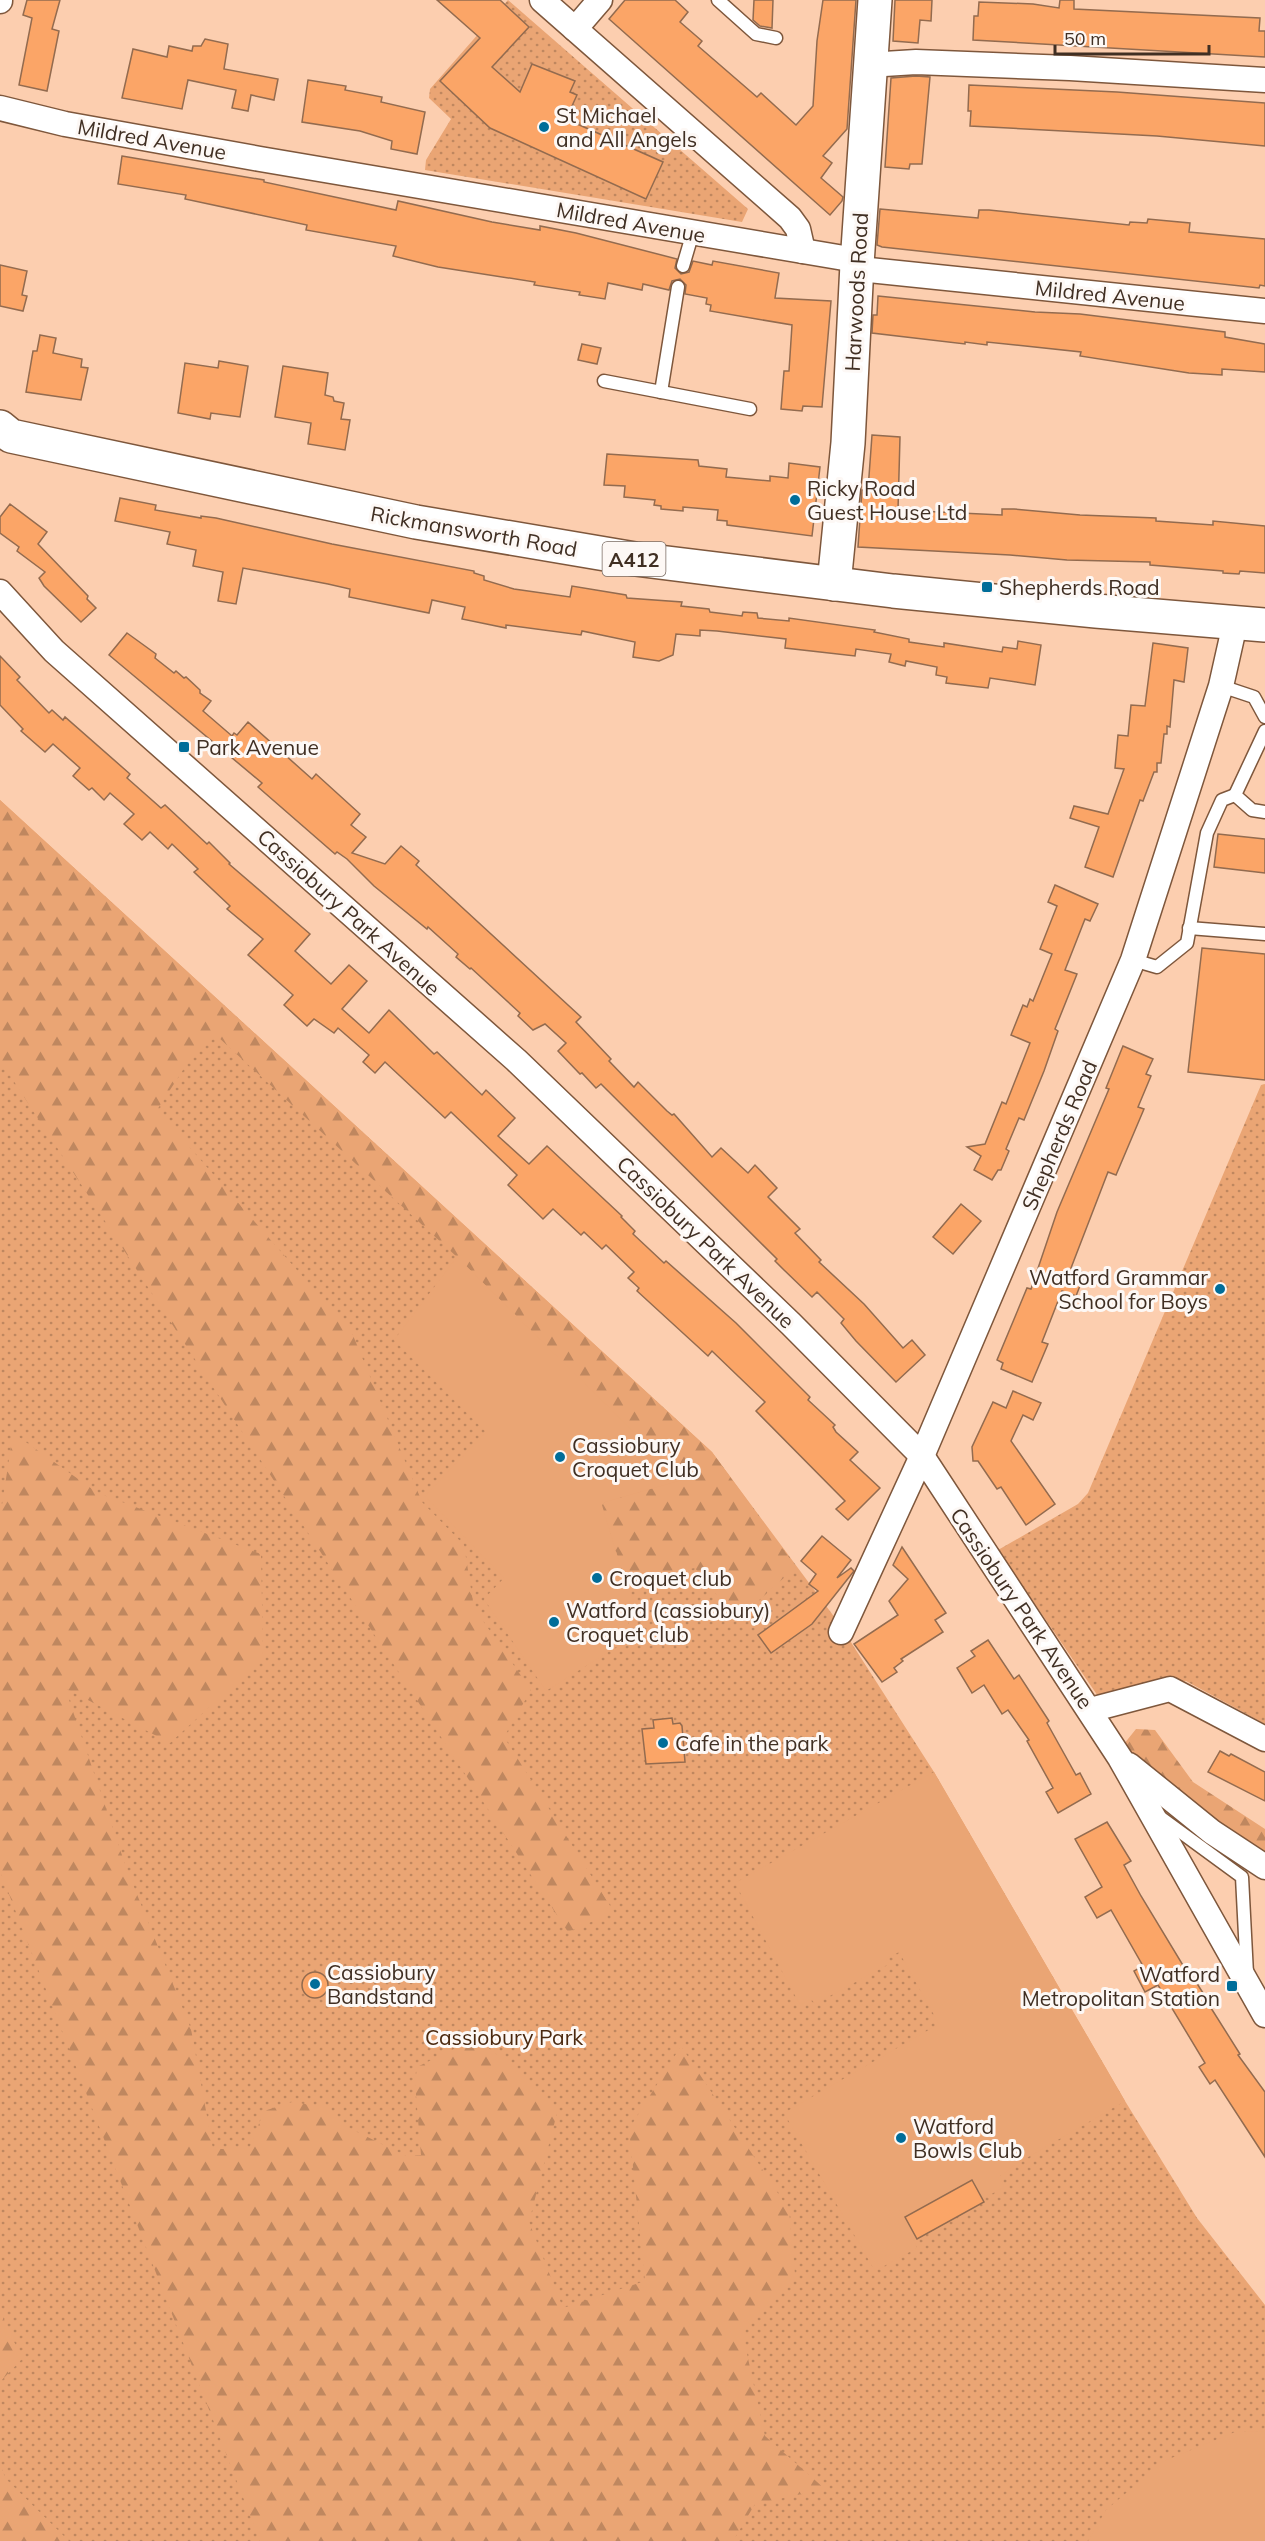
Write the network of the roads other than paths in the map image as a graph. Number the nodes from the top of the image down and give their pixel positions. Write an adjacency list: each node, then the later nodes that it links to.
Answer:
1 (542, 0): 5 (street)
2 (600, 0): 5 (street)
3 (718, 0): 6 (lane)
4 (875, 0): 7 (main road, Harwoods Road)
5 (575, 29): 11 (street)
6 (776, 38)
7 (871, 62): 8 (street); 12 (main road, Harwoods Road)
8 (1265, 80)
9 (0, 108): 10 (street, Mildred Avenue)
10 (693, 232): 11 (street, Mildred Avenue); 13 (lane)
11 (803, 251): 12 (street, Mildred Avenue)
12 (856, 264): 15 (street, Mildred Avenue); 20 (main road, Harwoods Road)
13 (683, 266)
14 (678, 287): 17 (lane)
15 (1265, 311)
16 (604, 381): 17 (lane)
17 (661, 392): 18 (lane)
18 (750, 409)
19 (4, 434): 20 (main road, Rickmansworth Road / A412)
20 (834, 584): 22 (main road, Rickmansworth Road / A412)
21 (0, 592): 32 (street, Cassiobury Park Avenue)
22 (1232, 622): 23 (main road, Rickmansworth Road / A412); 24 (street, Shepherds Road)
23 (1265, 625)
24 (1221, 686): 25 (lane); 31 (street, Shepherds Road)
25 (1265, 717)
26 (1265, 731): 27 (lane)
27 (1235, 795): 28 (lane); 29 (lane)
28 (1265, 812)
29 (1189, 928): 30 (lane); 31 (lane)
30 (1265, 934)
31 (1133, 960): 32 (street, Shepherds Road)
32 (922, 1456): 33 (street, Shepherds Road); 34 (street, Cassiobury Park Avenue)
33 (841, 1632)
34 (1090, 1710): 35 (street); 36 (street, Cassiobury Park Avenue)
35 (1265, 1739)
36 (1120, 1758): 37 (street, Cassiobury Park Avenue); 38 (street)
37 (1147, 1807): 39 (street, Cassiobury Park Avenue); 39 (lane)
38 (1265, 1867)
39 (1248, 1984): 40 (street, Cassiobury Park Avenue)
40 (1265, 2015)

